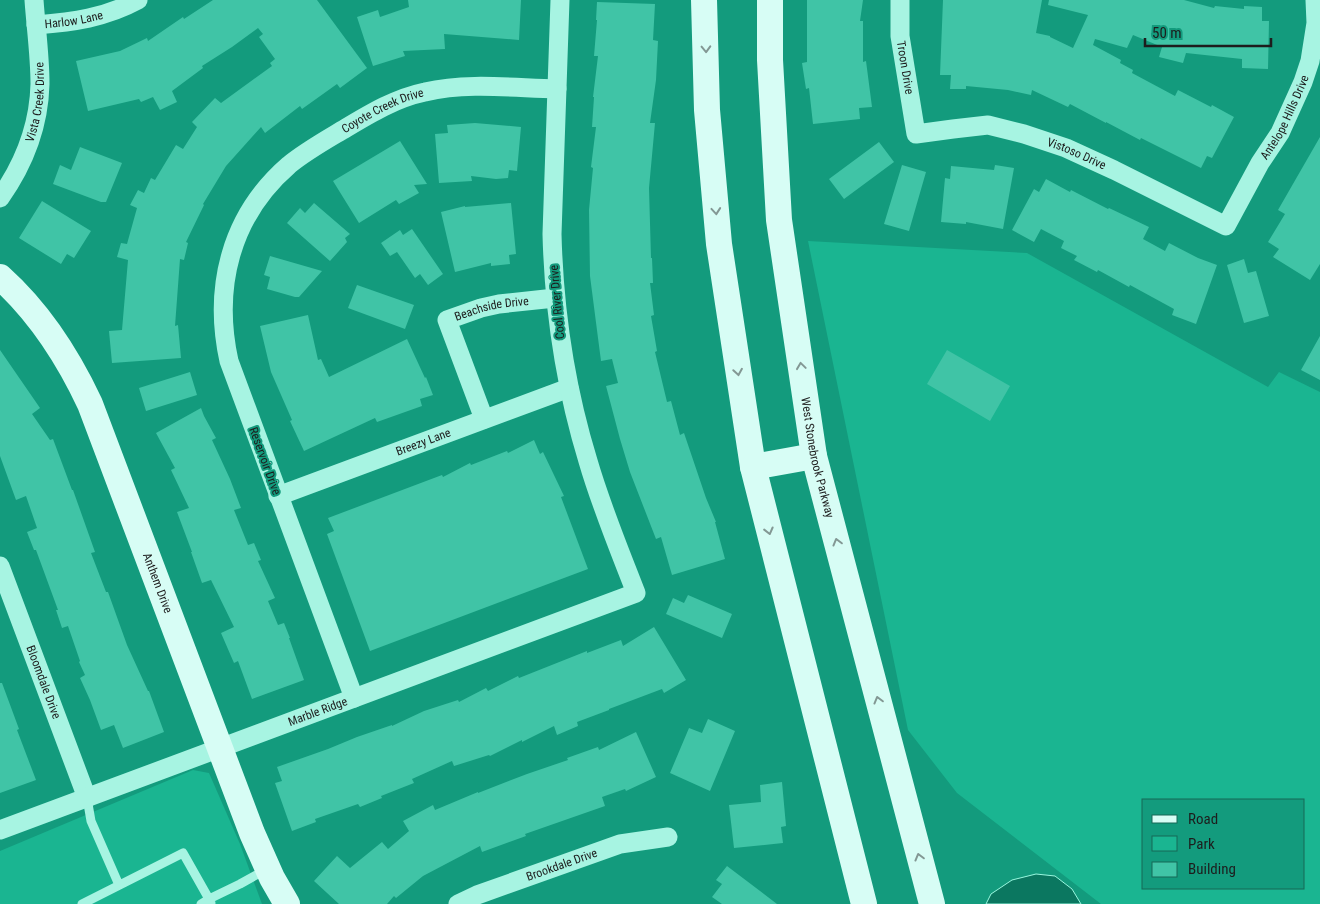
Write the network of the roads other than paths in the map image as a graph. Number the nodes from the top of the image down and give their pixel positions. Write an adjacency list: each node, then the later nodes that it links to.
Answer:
1 (34, 0): 8 (street, Vista Creek Drive)
2 (138, 0): 8 (street, Harlow Lane)
3 (560, 0): 9 (street, Cool River Drive)
4 (704, 0): 19 (street, one-way to 19)
5 (770, 0): 18 (street, West Stonebrook Parkway, one-way to 5)
6 (900, 0): 10 (street, Troon Drive)
7 (1315, 0): 13 (street, Antelope Hills Drive)
8 (36, 25): 11 (street, Vista Creek Drive)
9 (557, 89): 12 (street, Coyote Creek Drive); 15 (street, Cool River Drive)
10 (916, 134): 13 (street, Vistoso Drive)
11 (0, 198)
12 (246, 219): 20 (street, Reservoir Drive)
13 (1226, 226)
14 (0, 277): 24 (street, Anthem Drive)
15 (555, 298): 16 (street, Cool River Drive); 17 (street, Beachside Drive)
16 (569, 388): 17 (street, Breezy Lane); 22 (street, Cool River Drive)
17 (484, 419): 20 (street, Breezy Lane)
18 (814, 456): 19 (street); 35 (street, West Stonebrook Parkway, one-way to 18)
19 (753, 467): 34 (street, one-way to 34)
20 (278, 496): 23 (street, Reservoir Drive)
21 (0, 566): 25 (street, Bloomdale Drive)
22 (636, 593): 23 (street, Marble Ridge)
23 (354, 698): 24 (street, Marble Ridge)
24 (220, 748): 25 (street, Marble Ridge); 28 (street, Anthem Drive)
25 (87, 798): 26 (street, Marble Ridge); 29 (lane)
26 (0, 830)
27 (668, 837): 33 (street, Brookdale Drive)
28 (267, 869): 30 (lane); 32 (street, Anthem Drive)
29 (119, 884): 30 (lane); 31 (lane)
30 (207, 902)
31 (82, 904)
32 (287, 904)
33 (458, 904)
34 (864, 904)
35 (932, 904)

